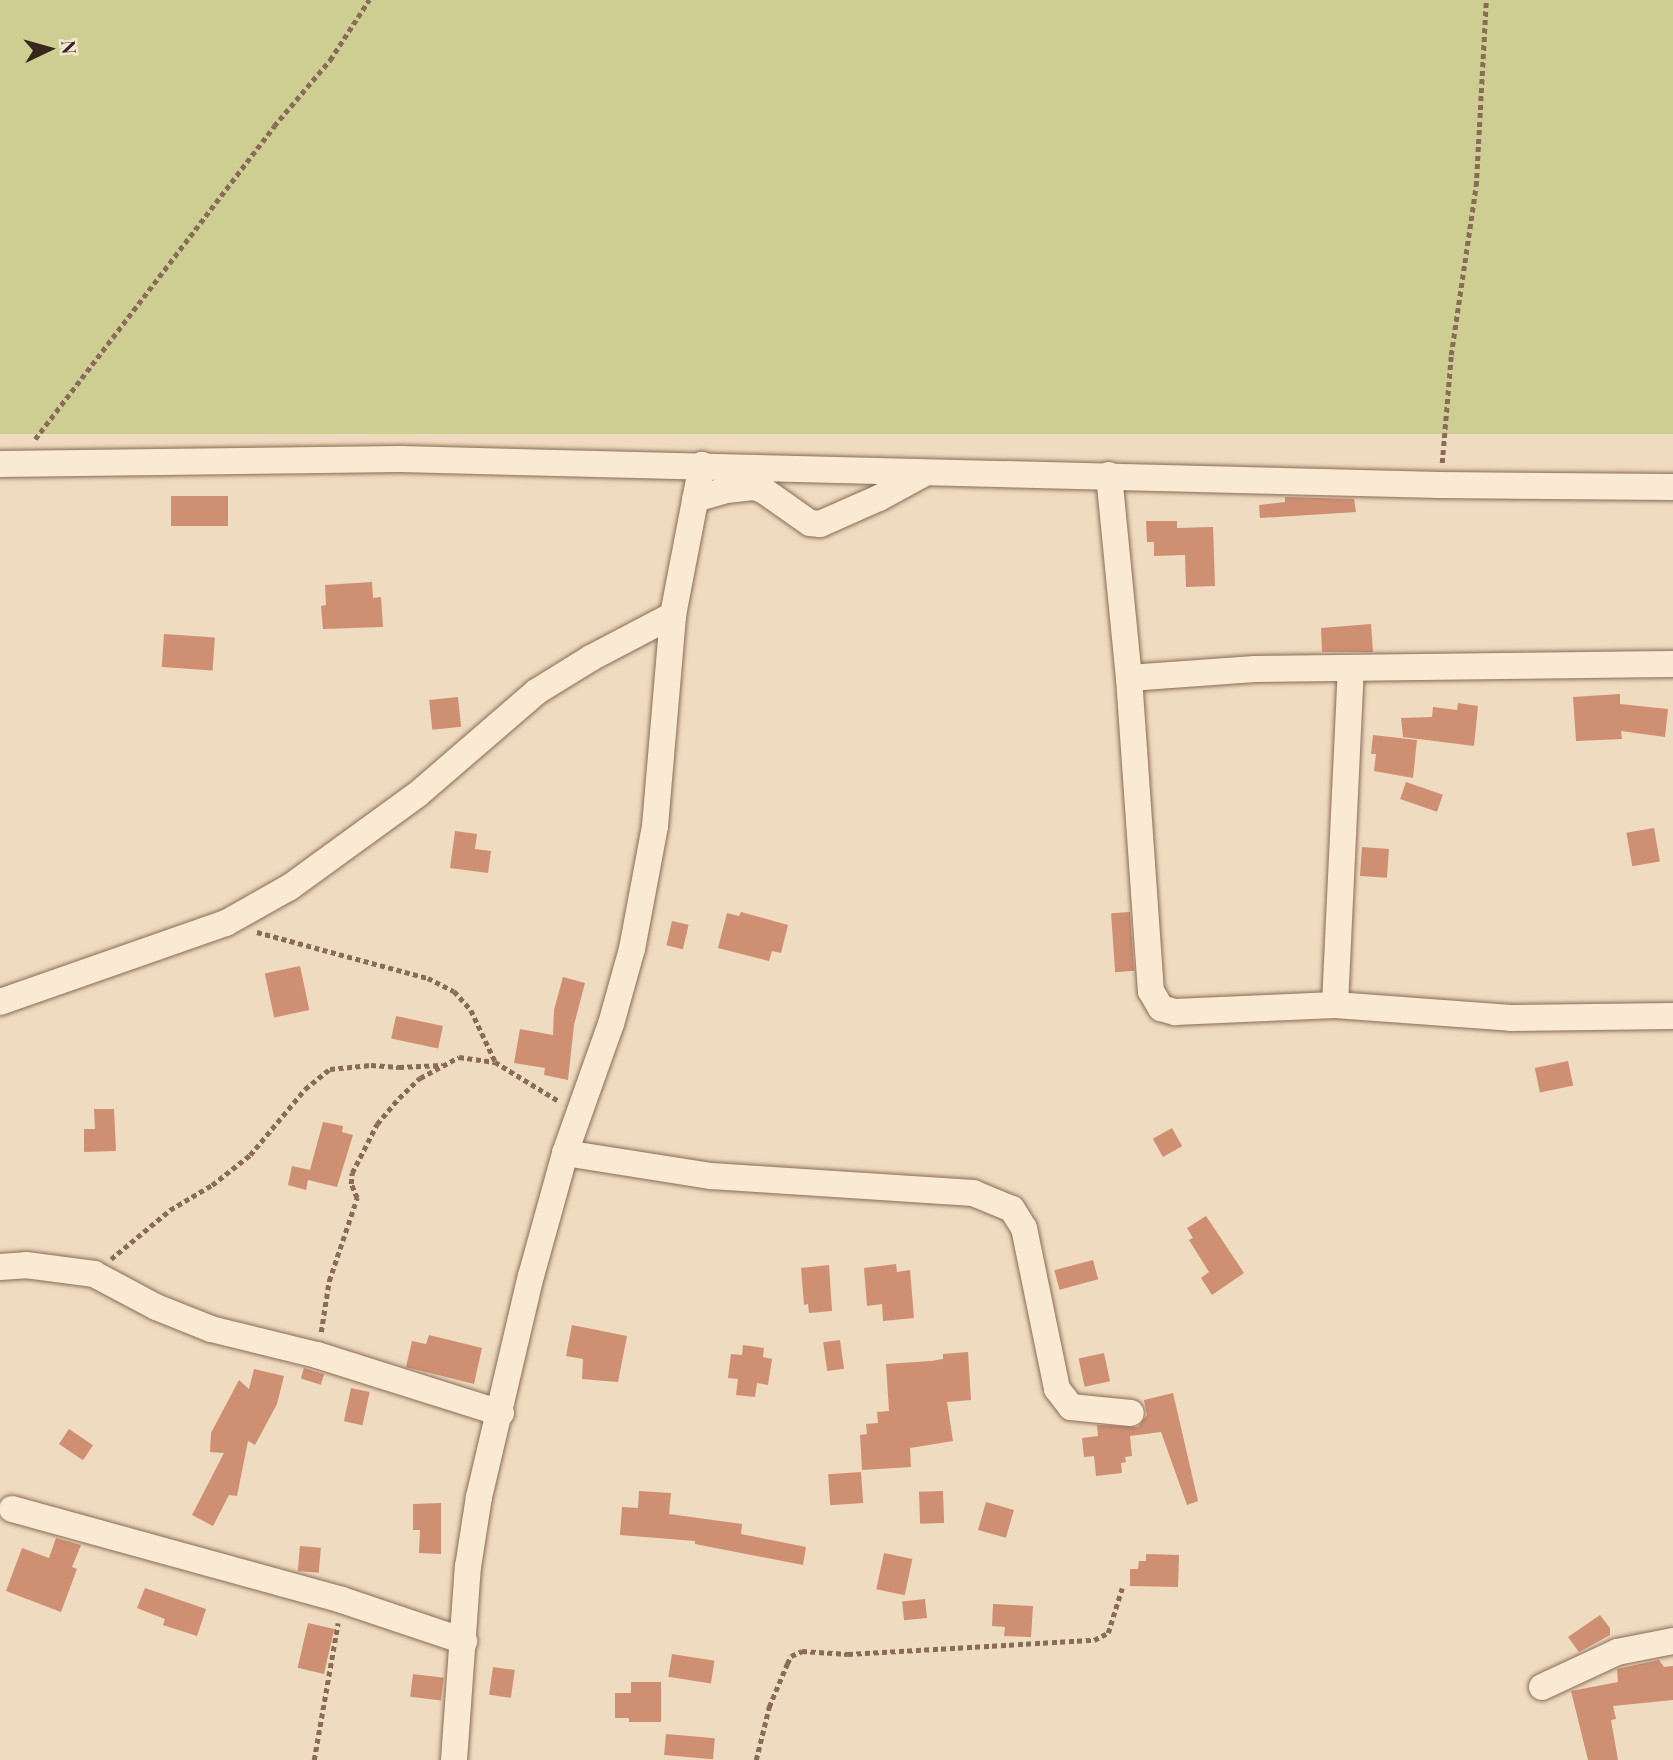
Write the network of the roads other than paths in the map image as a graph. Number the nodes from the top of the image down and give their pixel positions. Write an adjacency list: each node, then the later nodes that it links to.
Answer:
1 (8, 464): 2 (street)
2 (702, 465): 3 (street); 6 (street)
3 (925, 473): 4 (street); 6 (street)
4 (1109, 475): 5 (street); 10 (street)
5 (1673, 486)
6 (695, 499): 7 (street)
7 (673, 615): 11 (street); 14 (street)
8 (1673, 664): 9 (street)
9 (1351, 669): 10 (street); 12 (street)
10 (1129, 678): 12 (street)
11 (0, 1002)
12 (1335, 1005): 13 (street)
13 (1673, 1016)
14 (565, 1153): 16 (street); 17 (street)
15 (0, 1267): 16 (street)
16 (501, 1413): 19 (street)
17 (1131, 1413)
18 (12, 1509): 19 (street)
19 (464, 1641): 22 (street)
20 (1673, 1641): 21 (street)
21 (1542, 1687)
22 (454, 1760)

